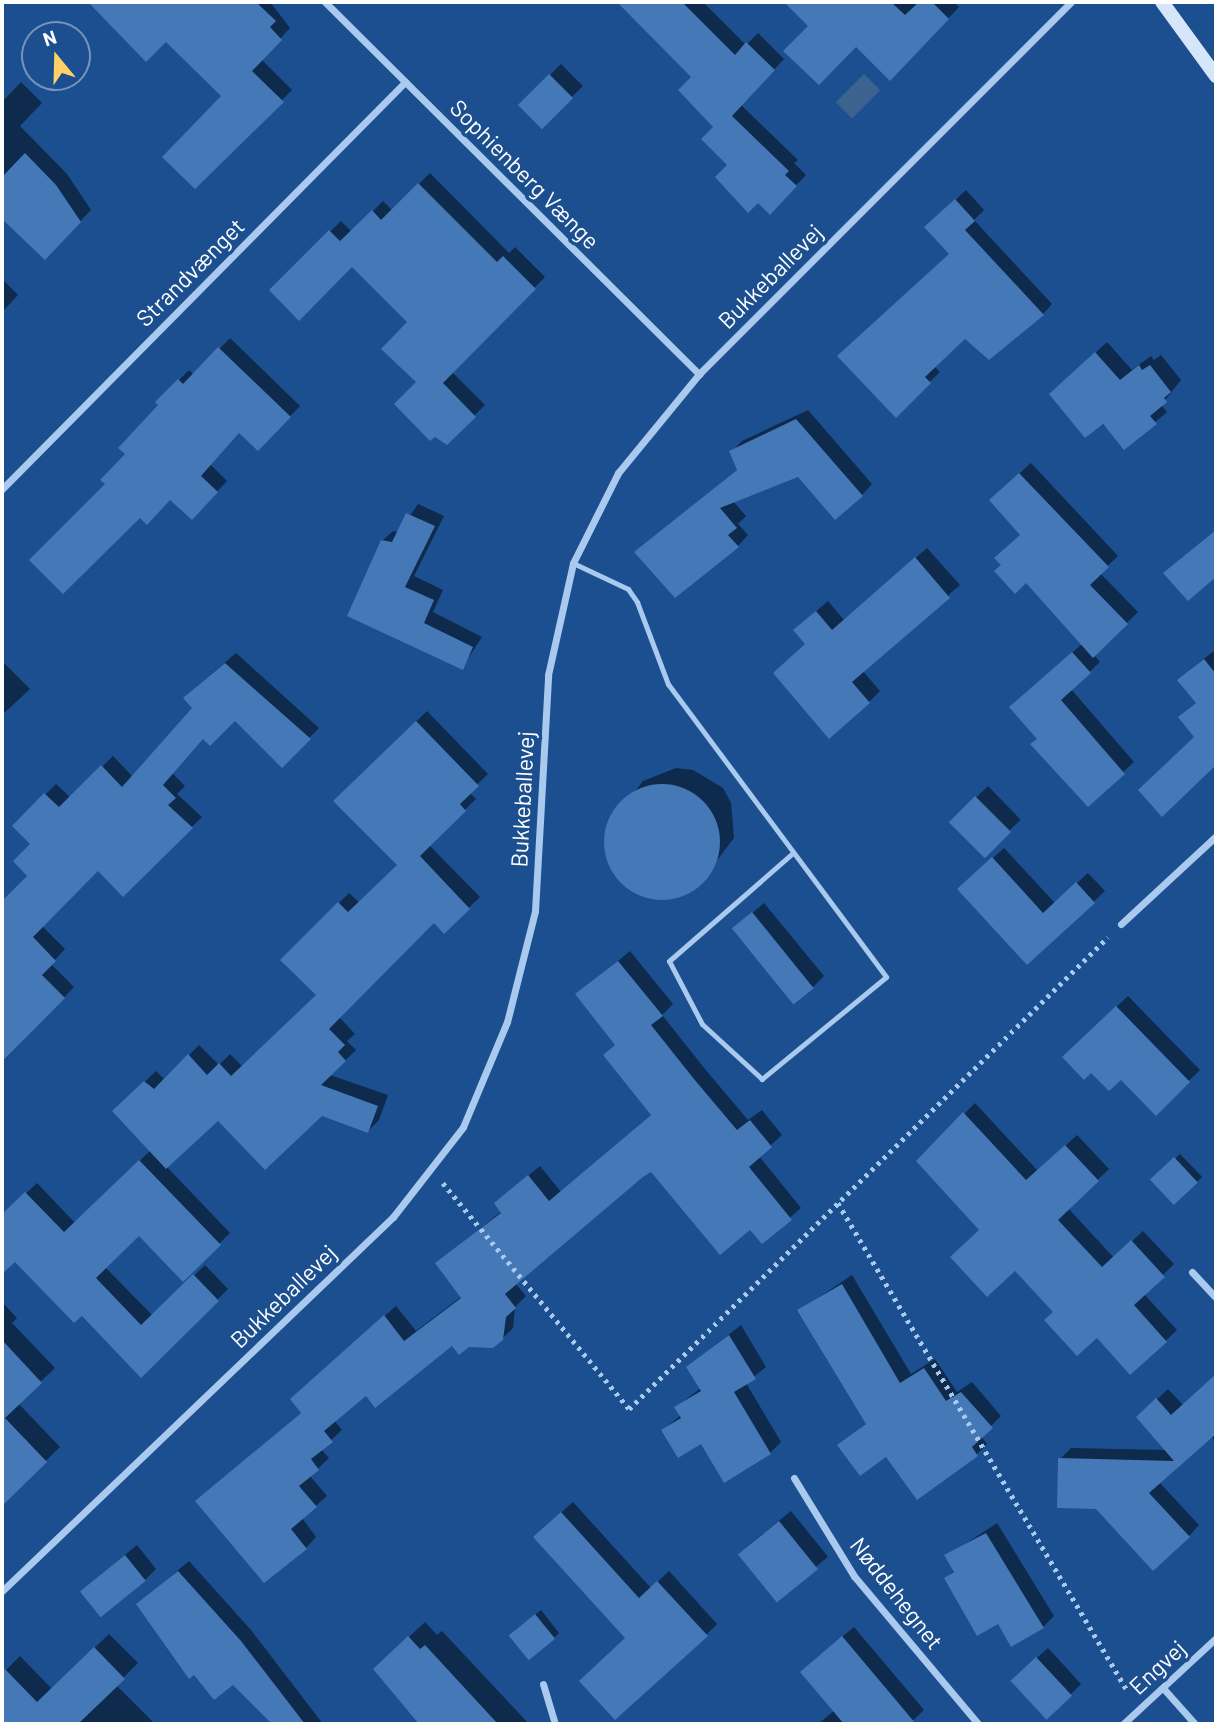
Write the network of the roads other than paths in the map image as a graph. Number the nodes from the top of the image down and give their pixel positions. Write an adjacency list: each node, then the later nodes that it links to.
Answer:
1 (325, 2): 5 (street, Sophienberg Vænge)
2 (1071, 2): 6 (street, Bukkeballevej)
3 (1162, 2): 4 (main road)
4 (1216, 76)
5 (405, 82): 6 (street, Sophienberg Vænge); 7 (street, Strandvænget)
6 (699, 374): 8 (street, Bukkeballevej)
7 (2, 489)
8 (573, 564): 10 (lane); 15 (street, Bukkeballevej)
9 (1216, 836): 11 (street)
10 (793, 853): 10 (lane)
11 (1121, 924)
12 (1192, 1272): 13 (street)
13 (1216, 1298)
14 (794, 1478): 20 (street, Nøddehegnet)
15 (2, 1591)
16 (1216, 1638): 18 (street, Engvej)
17 (543, 1684): 19 (street)
18 (1163, 1688): 21 (street, Engvej); 22 (street)
19 (555, 1724)
20 (978, 1724)
21 (1124, 1724)
22 (1195, 1724)

